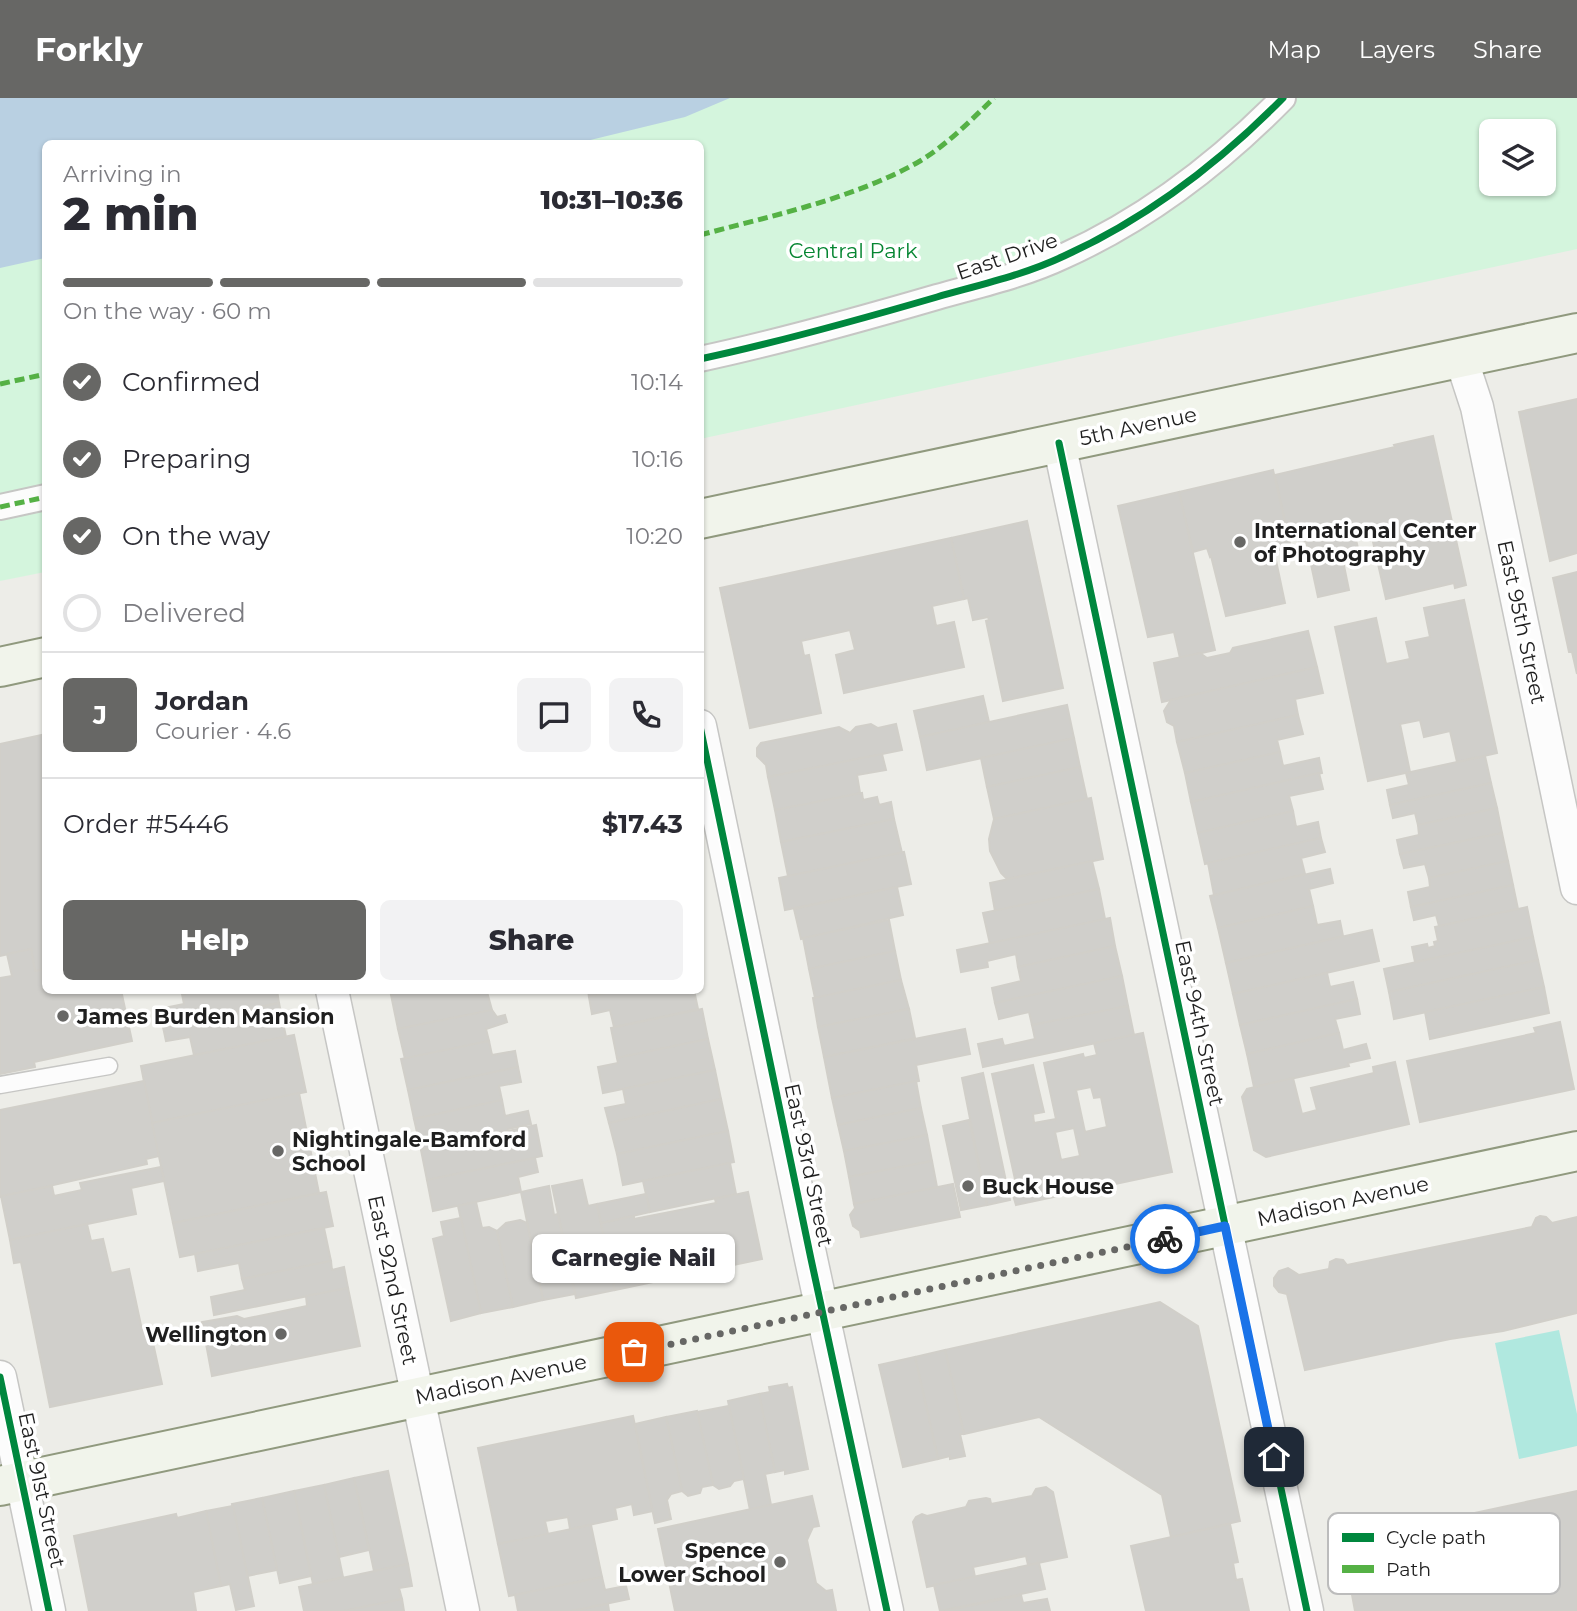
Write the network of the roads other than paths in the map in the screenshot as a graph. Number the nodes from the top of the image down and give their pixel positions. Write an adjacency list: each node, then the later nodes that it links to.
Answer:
1 (1283, 98): 3 (street, East Drive)
2 (1577, 333): 4 (main road, 5th Avenue)
3 (704, 358)
4 (1461, 358): 5 (main road, 5th Avenue); 12 (street, East 95th Street)
5 (1059, 443): 8 (main road, 5th Avenue); 17 (street, East 94th Street)
6 (42, 498): 7 (street)
7 (0, 507)
8 (704, 518)
9 (42, 658): 10 (main road)
10 (0, 667)
11 (704, 745): 18 (street, East 93rd Street)
12 (1577, 888)
13 (333, 994): 20 (street, East 92nd Street)
14 (109, 1066): 15 (lane)
15 (0, 1085)
16 (1577, 1151): 17 (main road, Madison Avenue)
17 (1225, 1226): 18 (main road, Madison Avenue); 25 (street, East 94th Street)
18 (823, 1311): 20 (main road, Madison Avenue); 24 (street, East 93rd Street)
19 (0, 1377): 21 (street, East 91st Street)
20 (418, 1397): 21 (main road, Madison Avenue); 23 (street, East 92nd Street)
21 (11, 1483): 22 (street, East 91st Street)
22 (49, 1611)
23 (463, 1611)
24 (887, 1611)
25 (1307, 1611)

